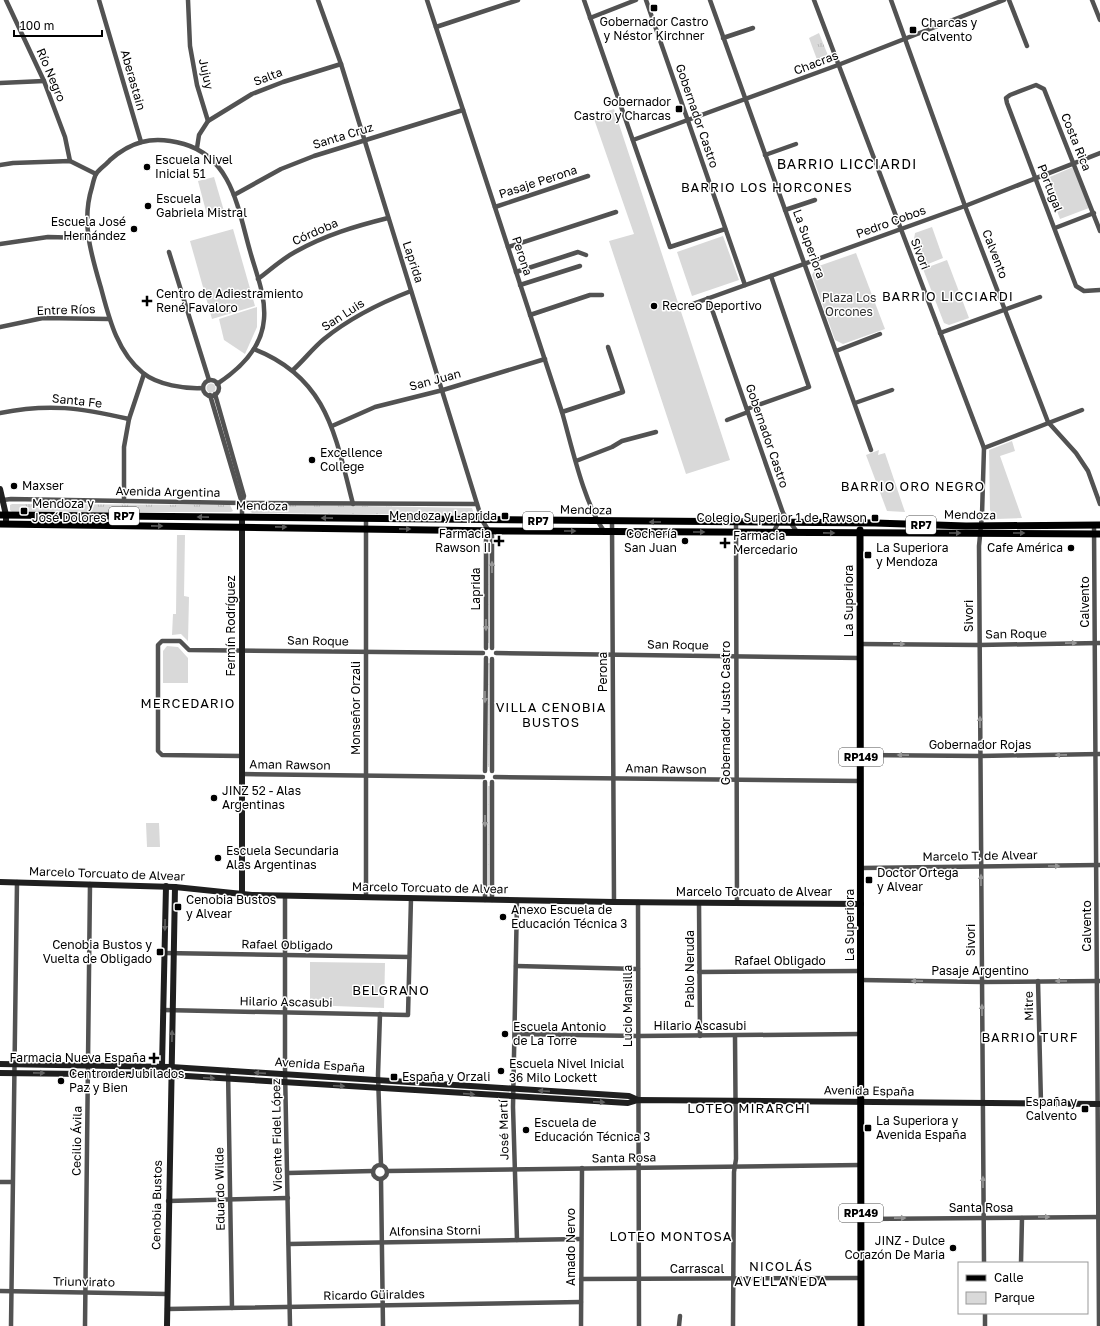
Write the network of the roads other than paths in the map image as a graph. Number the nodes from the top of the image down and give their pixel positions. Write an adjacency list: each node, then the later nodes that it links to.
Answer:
1 (6, 0): 25 (street, Río Negro)
2 (99, 0): 34 (street, Aberastain)
3 (188, 0): 30 (street, Jujuy)
4 (318, 0): 23 (street, Laprida)
5 (427, 0): 18 (street, Perona)
6 (518, 0): 18 (street)
7 (584, 0): 16 (street)
8 (636, 0): 16 (street)
9 (646, 0): 31 (street, Gobernador Castro)
10 (710, 0): 20 (street, La Superiora)
11 (814, 0): 24 (street, Sivori)
12 (891, 0): 21 (street, Calvento)
13 (1004, 0): 21 (street, Chacras)
14 (1009, 0): 22 (street)
15 (1092, 0): 17 (street)
16 (590, 18): 33 (street)
17 (1100, 20)
18 (436, 27): 29 (street, Perona)
19 (753, 28): 20 (street)
20 (723, 38): 28 (street, La Superiora)
21 (906, 39): 24 (street, Chacras); 47 (street, Calvento)
22 (1027, 46)
23 (341, 64): 30 (street, Salta); 32 (street, Laprida)
24 (838, 65): 28 (street, Chacras); 55 (street, Sivori)
25 (44, 81): 26 (street); 39 (street, Río Negro)
26 (0, 83)
27 (1040, 86): 40 (street, Costa Rica); 44 (street, Portugal)
28 (745, 100): 31 (street, Chacras); 38 (street, La Superiora)
29 (463, 110): 32 (street, Santa Cruz); 48 (street, Perona)
30 (208, 121): 36 (street)
31 (688, 121): 33 (street, Chacras); 54 (street, Gobernador Castro)
32 (364, 140): 45 (street, Santa Cruz); 52 (street, Laprida)
33 (633, 140): 54 (street)
34 (141, 142): 36 (street); 42 (street)
35 (796, 144): 38 (street)
36 (197, 148): 45 (street)
37 (1100, 153): 40 (street, Pedro Cobos)
38 (765, 155): 49 (street, La Superiora)
39 (70, 160): 41 (street); 42 (street)
40 (1074, 164): 44 (street, Pedro Cobos); 51 (street, Costa Rica)
41 (0, 165)
42 (96, 174): 57 (street)
43 (588, 176): 48 (street, Pasaje Perona)
44 (1036, 178): 47 (street, Pedro Cobos); 53 (street, Portugal)
45 (234, 195): 66 (street)
46 (815, 200): 49 (street)
47 (965, 206): 55 (street, Pedro Cobos); 75 (street, Calvento)
48 (495, 207): 59 (street, Perona)
49 (785, 210): 62 (street, La Superiora)
50 (616, 212): 59 (street)
51 (1094, 213): 53 (street); 56 (street, Costa Rica)
52 (388, 218): 66 (street, Córdoba); 70 (street, Laprida)
53 (1055, 228): 69 (street, Portugal)
54 (725, 229): 68 (street, Gobernador Castro)
55 (900, 230): 62 (street, Pedro Cobos); 79 (street, Sivori)
56 (1100, 230)
57 (88, 238): 58 (street); 77 (street)
58 (0, 244)
59 (508, 247): 64 (street, Perona)
60 (169, 252): 87 (street)
61 (586, 255): 64 (street)
62 (804, 264): 65 (street, Pedro Cobos); 83 (street, La Superiora)
63 (580, 266): 67 (street)
64 (516, 272): 67 (street, Perona)
65 (771, 276): 68 (street, Pedro Cobos); 94 (street)
66 (258, 279): 82 (street)
67 (520, 285): 76 (street, Perona)
68 (745, 285): 73 (street, Pedro Cobos)
69 (1100, 290)
70 (412, 291): 85 (street, San Luis); 90 (street, Laprida)
71 (602, 295): 76 (street)
72 (1040, 297): 75 (street)
73 (708, 298): 74 (street, Pedro Cobos); 94 (street, Gobernador Castro)
74 (687, 306)
75 (1006, 309): 79 (street); 100 (street, Calvento)
76 (530, 315): 84 (street, Perona)
77 (109, 319): 78 (street, Entre Ríos); 86 (street)
78 (0, 327)
79 (940, 333): 103 (street, Sivori)
80 (880, 334): 83 (street)
81 (608, 347): 96 (street)
82 (254, 349): 85 (street); 88 (street)
83 (836, 350): 93 (street, La Superiora)
84 (545, 359): 90 (street, San Juan); 96 (street, Perona)
85 (294, 370): 101 (street)
86 (144, 374): 89 (street); 98 (street)
87 (209, 380): 88 (street); 89 (street)
88 (217, 384): 92 (street)
89 (203, 388): 92 (street)
90 (443, 390): 101 (street, San Juan); 111 (street, Laprida)
91 (892, 390): 93 (street)
92 (212, 395): 109 (street, Fermín Rodríguez)
93 (855, 403): 104 (street, La Superiora)
94 (748, 410): 99 (street); 113 (street, Gobernador Castro)
95 (1082, 410): 100 (street)
96 (562, 412): 105 (street, Perona)
97 (0, 413): 98 (street, Santa Fe)
98 (129, 419): 108 (street)
99 (727, 420)
100 (1048, 422): 103 (street); 112 (street, Calvento)
101 (332, 426): 110 (street)
102 (656, 432): 105 (street)
103 (984, 448): 130 (street, Sivori)
104 (872, 450)
105 (576, 461): 118 (street, Perona)
106 (0, 489): 107 (street)
107 (3, 500): 108 (street, Avenida Argentina); 114 (street)
108 (124, 501): 109 (street, Avenida Argentina)
109 (242, 503): 110 (street, Avenida Argentina); 115 (street, Fermín Rodríguez)
110 (353, 504): 111 (street, Avenida Argentina)
111 (477, 504): 117 (street, Laprida)
112 (1100, 504)
113 (783, 513): 122 (street); 123 (street, Gobernador Castro)
114 (3, 515): 115 (main road, Mendoza / RP7, one-way to 114); 124 (street)
115 (242, 517): 116 (main road, Mendoza / RP7, one-way to 115); 127 (street, Fermín Rodríguez)
116 (366, 519): 117 (main road, Mendoza / RP7); 128 (street, Monseñor Orzali)
117 (482, 520): 118 (main road, Mendoza / RP7); 129 (street, Laprida)
118 (596, 521): 119 (main road, Mendoza / RP7); 131 (street); 132 (street, Perona)
119 (612, 522): 120 (main road, Mendoza / RP7); 134 (street, Perona)
120 (627, 522): 121 (main road, Mendoza / RP7, one-way to 120); 134 (street)
121 (736, 523): 122 (main road, Mendoza / RP7); 133 (street, Gobernador Justo Castro)
122 (778, 523): 123 (main road, Mendoza / RP7); 135 (street)
123 (790, 523): 125 (main road, Mendoza / RP7); 136 (street, Gobernador Castro)
124 (3, 524): 127 (main road, Mendoza / RP7, one-way to 127)
125 (860, 524): 130 (main road, Mendoza / RP7); 137 (main road, La Superiora / RP149)
126 (1097, 525): 130 (main road, Mendoza / RP7); 138 (street, Calvento)
127 (242, 527): 128 (main road, Mendoza / RP7, one-way to 128); 143 (street, Fermín Rodríguez)
128 (366, 528): 129 (main road, Mendoza / RP7, one-way to 129); 145 (street, Monseñor Orzali)
129 (489, 530): 131 (main road, Mendoza / RP7, one-way to 131); 142 (street, Laprida, one-way to 129); 144 (street, Laprida, one-way to 144)
130 (981, 530): 137 (main road, Mendoza / RP7, one-way to 130); 138 (main road, Mendoza / RP7, one-way to 138); 141 (street, Sivori)
131 (584, 531): 132 (main road, Mendoza / RP7)
132 (604, 531): 134 (main road, Mendoza / RP7)
133 (736, 532): 134 (main road, Mendoza / RP7, one-way to 133); 135 (main road, Mendoza / RP7); 148 (street, Gobernador Justo Castro)
134 (614, 533): 147 (street, Perona)
135 (773, 533): 136 (main road, Mendoza / RP7)
136 (798, 533): 137 (main road, Mendoza / RP7, one-way to 137)
137 (860, 534): 140 (main road, La Superiora / RP149)
138 (1097, 534): 139 (street, Calvento)
139 (1098, 643): 141 (street, San Roque, one-way to 139); 153 (street, Calvento)
140 (860, 644): 141 (street, San Roque, one-way to 141); 150 (main road, La Superiora / RP149)
141 (979, 645): 156 (street, Sivori, one-way to 141)
142 (492, 648): 144 (street, San Roque); 146 (street)
143 (242, 650): 145 (street, San Roque); 152 (street, San Roque); 155 (street, Fermín Rodríguez)
144 (484, 651): 145 (street, San Roque); 149 (street)
145 (366, 652): 160 (street, Monseñor Orzali)
146 (496, 653): 147 (street, San Roque); 151 (street)
147 (613, 655): 148 (street, San Roque); 163 (street, Perona)
148 (736, 656): 150 (street, San Roque); 164 (street, Gobernador Justo Castro)
149 (486, 658): 151 (street); 158 (street, one-way to 158)
150 (860, 658): 154 (main road, La Superiora / RP149)
151 (492, 659): 157 (street)
152 (158, 751): 155 (street, Aman Rawson)
153 (1098, 754): 156 (street, Gobernador Rojas, one-way to 156); 168 (street, Calvento)
154 (860, 755): 156 (street, Gobernador Rojas, one-way to 154); 165 (main road, La Superiora / RP149)
155 (242, 756): 159 (street, Fermín Rodríguez)
156 (980, 756): 169 (street, Sivori)
157 (492, 771): 158 (street); 162 (street)
158 (485, 772): 161 (street)
159 (242, 774): 160 (street, Aman Rawson); 176 (street, Fermín Rodríguez)
160 (366, 775): 161 (street, Aman Rawson); 178 (street, Monseñor Orzali)
161 (482, 777): 166 (street)
162 (495, 777): 163 (street, Aman Rawson); 167 (street)
163 (614, 778): 164 (street, Aman Rawson); 183 (street, Perona)
164 (736, 779): 165 (street, Aman Rawson); 186 (street, Gobernador Justo Castro)
165 (861, 781): 170 (main road, La Superiora / RP149)
166 (485, 782): 167 (street); 180 (street, one-way to 180)
167 (492, 782): 181 (street)
168 (1098, 865): 169 (street, Marcelo T. de Alvear, one-way to 168); 198 (street, Calvento)
169 (981, 866): 170 (street, Marcelo T. de Alvear); 199 (street, Sivori, one-way to 169)
170 (861, 868): 187 (main road, La Superiora / RP149)
171 (0, 882): 172 (street, Marcelo Torcuato de Alvear)
172 (17, 882): 173 (street, Marcelo Torcuato de Alvear); 210 (street)
173 (90, 884): 174 (street, Marcelo Torcuato de Alvear); 211 (street, Cecilio Ávila)
174 (166, 886): 175 (street, Marcelo Torcuato de Alvear); 188 (street, Cenobia Bustos, one-way to 188)
175 (174, 887): 176 (street, Marcelo Torcuato de Alvear); 189 (street, Cenobia Bustos)
176 (242, 894): 177 (street, Marcelo Torcuato de Alvear)
177 (285, 896): 178 (street, Marcelo Torcuato de Alvear); 190 (street, Vicente Fidel López)
178 (366, 897): 179 (street, Marcelo Torcuato de Alvear)
179 (411, 898): 180 (street, Marcelo Torcuato de Alvear); 191 (street)
180 (485, 900): 181 (street, Marcelo Torcuato de Alvear)
181 (492, 900): 182 (street, Marcelo Torcuato de Alvear)
182 (517, 900): 183 (street, Marcelo Torcuato de Alvear); 192 (street, José Martí)
183 (614, 902): 184 (street, Marcelo Torcuato de Alvear)
184 (638, 902): 185 (street, Marcelo Torcuato de Alvear); 193 (street, Lucio Mansilla)
185 (699, 903): 186 (street, Marcelo Torcuato de Alvear); 195 (street, Pablo Neruda)
186 (737, 903): 187 (street, Marcelo Torcuato de Alvear)
187 (861, 904): 194 (main road, La Superiora / RP149)
188 (164, 953): 189 (street, Rafael Obligado); 200 (street, Cenobia Bustos)
189 (173, 953): 190 (street, Rafael Obligado); 201 (street, Cenobia Bustos)
190 (285, 955): 191 (street, Rafael Obligado); 202 (street, Vicente Fidel López)
191 (409, 957): 203 (street, Hilario Ascasubi)
192 (516, 966): 193 (street); 204 (street, José Martí)
193 (638, 969): 206 (street, Lucio Mansilla)
194 (861, 971): 195 (street, Rafael Obligado); 196 (main road, La Superiora / RP149)
195 (700, 972): 207 (street, Pablo Neruda)
196 (861, 980): 199 (street, Pasaje Argentino, one-way to 196); 205 (main road, La Superiora / RP149)
197 (1038, 981): 198 (street, Pasaje Argentino, one-way to 197); 199 (street, Pasaje Argentino); 229 (street, Mitre)
198 (1098, 981): 231 (street, Calvento)
199 (982, 982): 230 (street, Sivori, one-way to 199)
200 (163, 1010): 201 (street, Hilario Ascasubi); 212 (street, Cenobia Bustos)
201 (172, 1010): 202 (street, Hilario Ascasubi); 213 (street, Cenobia Bustos, one-way to 201)
202 (285, 1012): 203 (street, Hilario Ascasubi); 218 (street, Vicente Fidel López)
203 (380, 1014): 221 (street)
204 (515, 1034): 206 (street, Hilario Ascasubi); 224 (street, José Martí)
205 (861, 1034): 208 (street, Hilario Ascasubi); 228 (main road, La Superiora / RP149)
206 (638, 1036): 207 (street, Hilario Ascasubi); 226 (street, Lucio Mansilla)
207 (700, 1036): 208 (street, Hilario Ascasubi)
208 (735, 1036): 227 (street)
209 (0, 1064): 210 (street, Avenida España)
210 (14, 1065): 211 (street, Avenida España); 216 (street)
211 (88, 1066): 212 (street, Avenida España); 217 (street, Cecilio Ávila)
212 (162, 1067): 213 (street, Avenida España); 219 (street, Cenobia Bustos)
213 (171, 1067): 214 (street, Avenida España); 219 (street, Cenobia Bustos)
214 (228, 1070): 218 (street, Avenida España, one-way to 214); 220 (street, Eduardo Wilde)
215 (0, 1073): 216 (street, Avenida España)
216 (14, 1073): 217 (street, Avenida España, one-way to 217); 244 (street)
217 (88, 1074): 219 (street, Avenida España); 264 (street, Cecilio Ávila)
218 (285, 1074): 221 (street, Avenida España); 222 (street, Vicente Fidel López)
219 (168, 1075): 220 (street, Avenida España, one-way to 220); 247 (street, Cenobia Bustos)
220 (228, 1079): 222 (street, Avenida España); 246 (street, Eduardo Wilde)
221 (379, 1080): 223 (street); 224 (street, Avenida España)
222 (286, 1082): 223 (street, Avenida España, one-way to 223); 241 (street, Vicente Fidel López)
223 (379, 1088): 225 (street, Avenida España, one-way to 225); 233 (street)
224 (514, 1089): 225 (street, José Martí); 226 (street, Avenida España, one-way to 224)
225 (514, 1097): 226 (street, Avenida España, one-way to 226); 238 (street, José Martí)
226 (638, 1100): 227 (street, Avenida España); 237 (street, Lucio Mansilla)
227 (736, 1101): 228 (street, Avenida España); 235 (street)
228 (861, 1101): 230 (street, Avenida España); 234 (main road, La Superiora / RP149)
229 (1040, 1103): 230 (street, Avenida España); 231 (street, Avenida España)
230 (982, 1104): 249 (street, Sivori, one-way to 230)
231 (1099, 1104): 232 (street, Calvento)
232 (1099, 1162): 248 (street, Calvento)
233 (380, 1165): 239 (street); 240 (street)
234 (861, 1165): 235 (street, Santa Rosa); 251 (main road, La Superiora / RP149)
235 (735, 1166): 237 (street, Santa Rosa); 261 (street)
236 (582, 1168): 237 (street, Santa Rosa); 238 (street, Santa Rosa); 252 (street, Amado Nervo)
237 (638, 1168): 260 (street, Lucio Mansilla)
238 (515, 1169): 239 (street, Santa Rosa); 253 (street, José Martí)
239 (387, 1171): 242 (street)
240 (373, 1172): 241 (street); 242 (street)
241 (288, 1173): 245 (street, Vicente Fidel López)
242 (381, 1179): 254 (street)
243 (0, 1182): 244 (street)
244 (12, 1182): 263 (street)
245 (288, 1198): 246 (street); 255 (street, Vicente Fidel López)
246 (230, 1200): 247 (street); 269 (street, Eduardo Wilde)
247 (168, 1201): 265 (street, Cenobia Bustos)
248 (1099, 1217): 250 (street, Santa Rosa, one-way to 248); 284 (street, Calvento)
249 (983, 1218): 250 (street, Santa Rosa); 251 (street, Santa Rosa, one-way to 249); 256 (street, Sivori)
250 (1022, 1218): 257 (street)
251 (861, 1219): 258 (main road, La Superiora / RP149)
252 (581, 1239): 253 (street, Alfonsina Storni); 259 (street, Amado Nervo)
253 (517, 1240): 254 (street, Alfonsina Storni)
254 (382, 1242): 255 (street, Alfonsina Storni); 267 (street)
255 (289, 1244): 268 (street, Vicente Fidel López)
256 (984, 1262)
257 (1021, 1262)
258 (861, 1278): 261 (street, Carrascal); 282 (main road, La Superiora / RP149)
259 (581, 1279): 260 (street, Carrascal); 266 (street, Amado Nervo)
260 (639, 1279): 261 (street, Carrascal); 279 (street, Lucio Mansilla)
261 (733, 1279): 281 (street)
262 (0, 1291): 263 (street, Triunvirato)
263 (11, 1292): 264 (street, Triunvirato); 273 (street)
264 (85, 1292): 265 (street, Triunvirato); 274 (street, Cecilio Ávila)
265 (167, 1294): 270 (street, Cenobia Bustos)
266 (581, 1302): 267 (street, Ricardo Güiraldes); 278 (street, Amado Nervo)
267 (383, 1305): 268 (street, Ricardo Güiraldes); 277 (street)
268 (290, 1306): 269 (street, Ricardo Güiraldes); 276 (street, Vicente Fidel López)
269 (232, 1308): 270 (street, Ricardo Güiraldes)
270 (167, 1309): 275 (street, Cenobia Bustos)
271 (985, 1314): 283 (street)
272 (680, 1316): 280 (street)
273 (11, 1326)
274 (85, 1326)
275 (167, 1326)
276 (290, 1326)
277 (383, 1326)
278 (581, 1326)
279 (639, 1326)
280 (679, 1326)
281 (733, 1326)
282 (861, 1326)
283 (985, 1326)
284 (1099, 1326)

